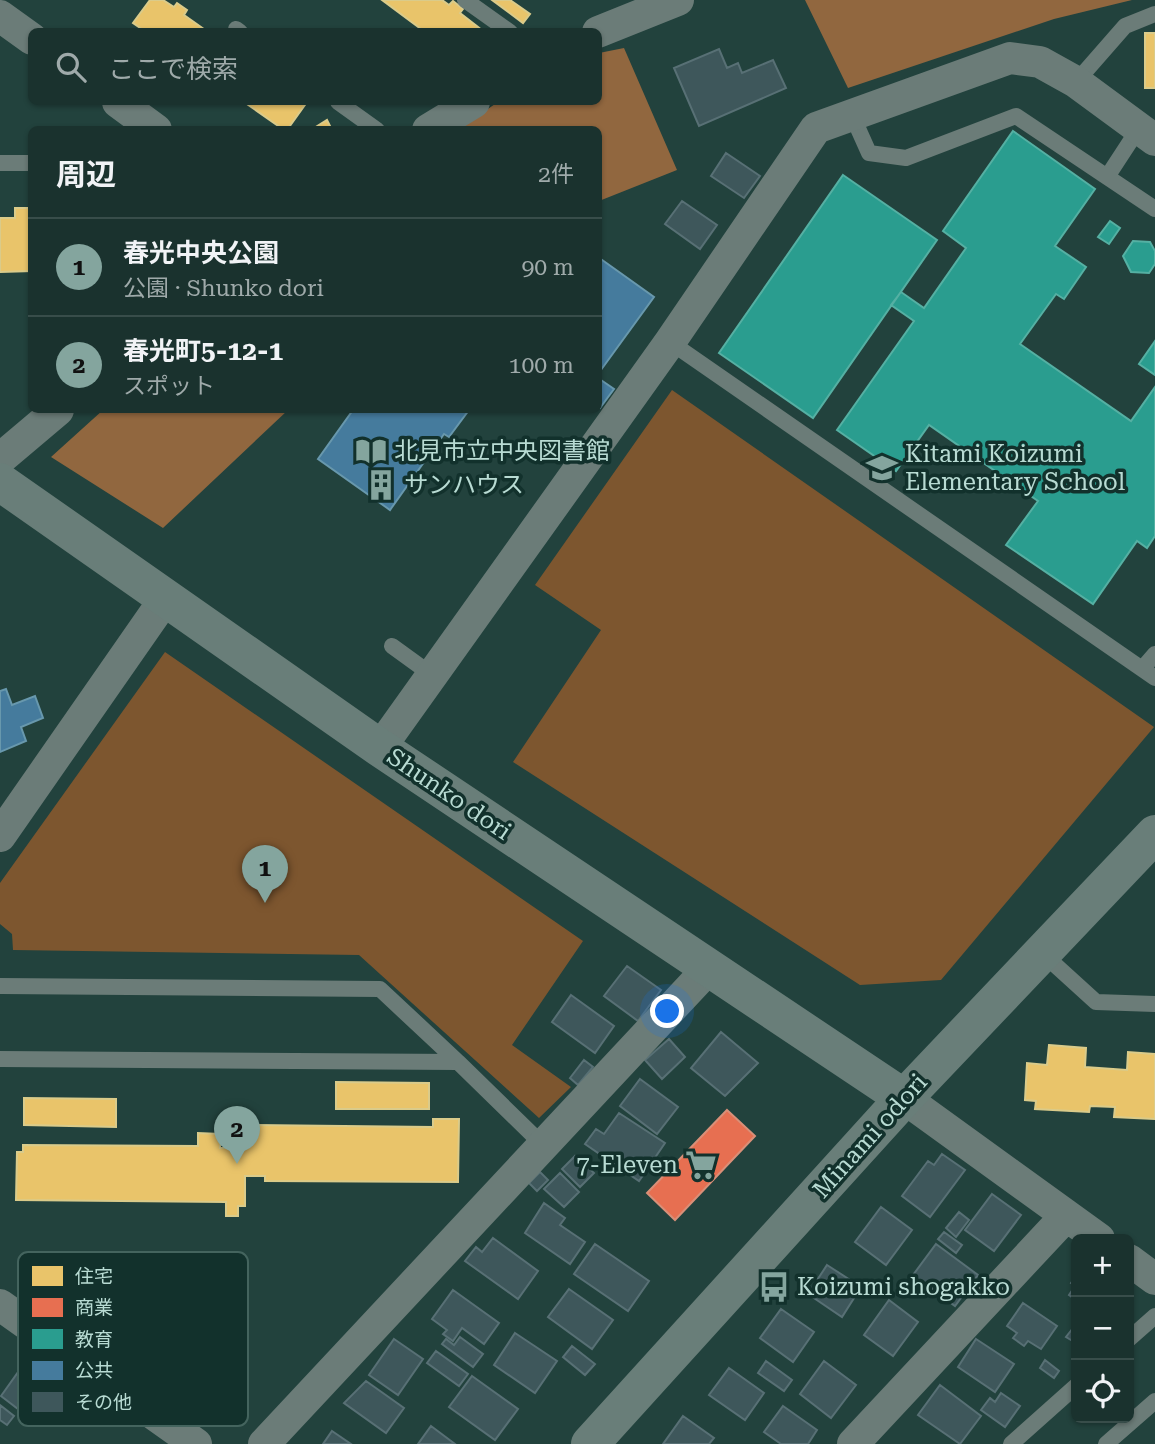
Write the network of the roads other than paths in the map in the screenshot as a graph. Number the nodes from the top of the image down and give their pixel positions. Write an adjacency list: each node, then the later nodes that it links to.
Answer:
1 (465, 0): 5 (lane)
2 (678, 0): 6 (street)
3 (1155, 14): 8 (lane)
4 (0, 16): 7 (street)
5 (504, 28)
6 (602, 30)
7 (28, 36)
8 (1076, 82): 12 (street); 16 (street)
9 (122, 105): 13 (street)
10 (342, 105): 14 (lane)
11 (469, 105): 15 (street)
12 (852, 115): 19 (lane); 21 (street)
13 (151, 126)
14 (371, 126)
15 (435, 126)
16 (1147, 134): 19 (lane)
17 (0, 163): 18 (lane)
18 (28, 163)
19 (1107, 177): 20 (lane)
20 (1155, 209)
21 (670, 342): 28 (lane); 29 (street)
22 (54, 413): 23 (street)
23 (0, 459)
24 (0, 482): 25 (street, Shunko dori)
25 (165, 599): 30 (street, Shunko dori); 32 (street)
26 (391, 646): 29 (lane)
27 (1155, 654): 28 (lane)
28 (1149, 674)
29 (432, 675): 30 (street)
30 (380, 748): 34 (street, Shunko dori)
31 (1155, 834): 33 (street, Minami odori)
32 (0, 836)
33 (1041, 952): 36 (lane); 39 (street, Minami odori)
34 (708, 969): 39 (street, Shunko dori); 40 (street)
35 (0, 986): 38 (lane)
36 (1155, 1004)
37 (0, 1059): 38 (lane)
38 (458, 1062): 40 (lane)
39 (904, 1098): 41 (street); 54 (street, Minami odori)
40 (543, 1145): 53 (street)
41 (1066, 1216): 42 (street); 55 (street)
42 (1091, 1234)
43 (1134, 1264): 44 (street)
44 (1155, 1279)
45 (0, 1305): 47 (street)
46 (1155, 1316): 48 (lane)
47 (18, 1318)
48 (1134, 1335)
49 (1071, 1390): 56 (lane)
50 (1155, 1401): 57 (lane)
51 (171, 1426): 52 (street)
52 (196, 1444)
53 (264, 1444)
54 (590, 1444)
55 (853, 1444)
56 (1011, 1444)
57 (1106, 1444)

